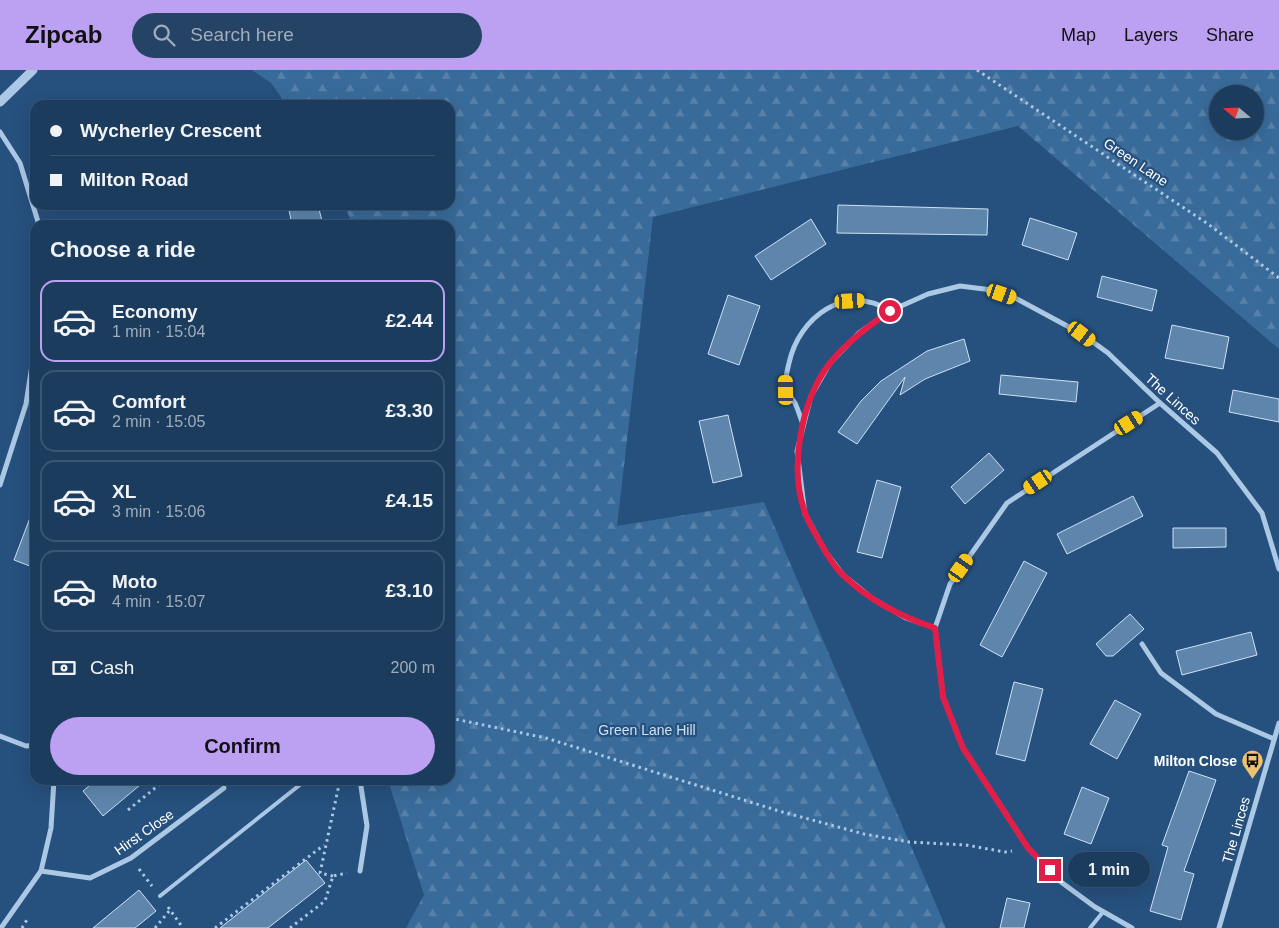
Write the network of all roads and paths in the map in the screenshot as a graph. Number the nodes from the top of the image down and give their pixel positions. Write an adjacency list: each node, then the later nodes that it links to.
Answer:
1 (33, 70): 3 (street)
2 (977, 70): 6 (path, Green Lane)
3 (0, 102)
4 (0, 132): 5 (street)
5 (30, 196)
6 (1279, 278)
7 (890, 311): 9 (street, The Linces); 10 (street, The Linces); 10 (street)
8 (30, 378): 11 (street)
9 (1160, 403): 12 (street, The Linces); 13 (street)
10 (803, 425): 13 (street, The Linces)
11 (1, 481)
12 (1279, 569)
13 (935, 628): 28 (street)
14 (1142, 644): 18 (street)
15 (455, 719): 28 (path)
16 (1279, 723): 18 (street, The Linces)
17 (0, 736): 19 (street)
18 (1274, 739): 41 (street, The Linces)
19 (30, 746)
20 (54, 785): 29 (street)
21 (159, 785): 26 (path)
22 (300, 785): 32 (lane)
23 (339, 785): 27 (path)
24 (361, 785): 30 (street)
25 (224, 788): 29 (street, Hirst Close)
26 (128, 810)
27 (324, 845): 31 (path); 37 (path)
28 (1028, 848): 34 (street)
29 (41, 871): 35 (street)
30 (360, 871): 31 (path)
31 (333, 876): 38 (path)
32 (160, 896)
33 (170, 910): 36 (path)
34 (1103, 912): 39 (lane); 40 (street)
35 (1, 928)
36 (155, 928)
37 (215, 928)
38 (290, 928)
39 (1090, 928)
40 (1132, 928)
41 (1219, 928)

